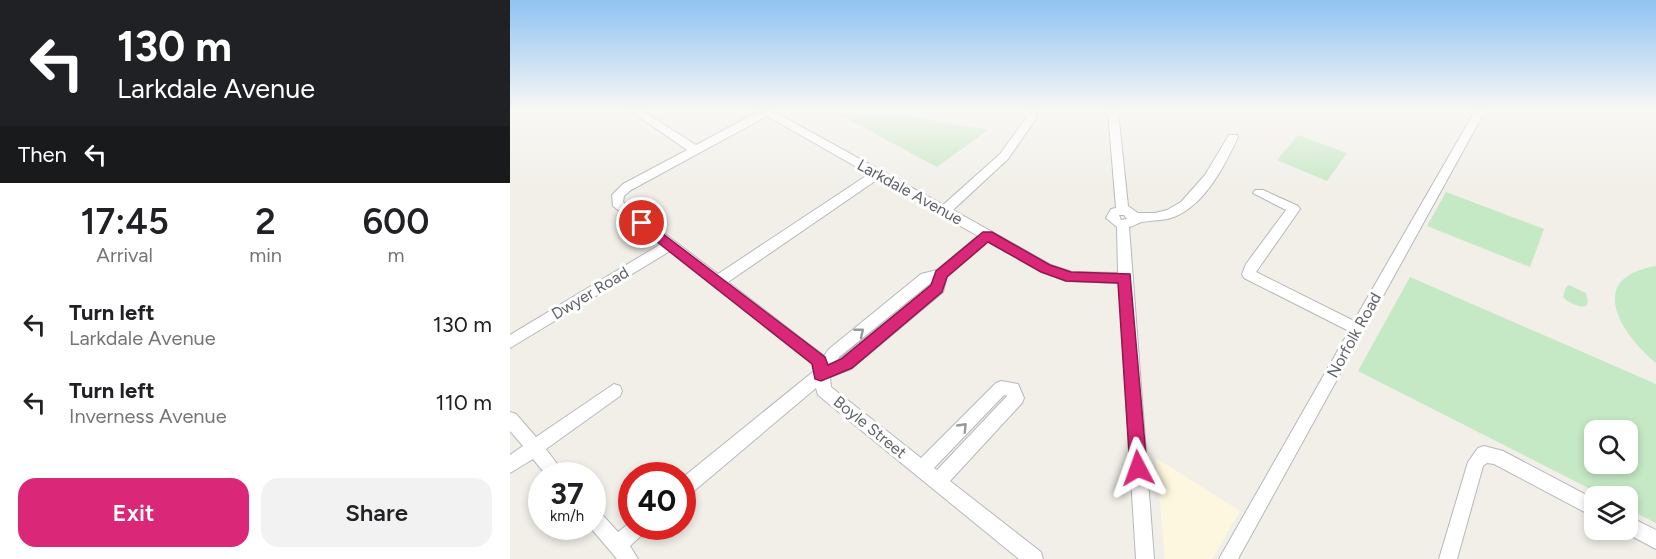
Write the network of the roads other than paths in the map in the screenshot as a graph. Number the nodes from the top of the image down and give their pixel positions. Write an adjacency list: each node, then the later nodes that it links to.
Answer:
1 (675, 137): 8 (street)
2 (719, 137): 8 (street)
3 (813, 137): 9 (street, Larkdale Avenue)
4 (1021, 137): 11 (street)
5 (1116, 137): 12 (street)
6 (1233, 137): 12 (street)
7 (1465, 137): 17 (street, Norfolk Road)
8 (695, 150): 14 (street, Boyle Street)
9 (877, 174): 11 (street, Larkdale Avenue); 16 (street)
10 (1258, 193): 17 (street)
11 (944, 211): 13 (street, Larkdale Avenue)
12 (1126, 217): 15 (street)
13 (987, 235): 15 (street, Larkdale Avenue); 19 (street)
14 (669, 245): 16 (street, Boyle Street); 18 (street, Dwyer Road)
15 (1125, 278): 34 (street)
16 (717, 282): 19 (street, Boyle Street)
17 (1358, 329): 35 (street, Norfolk Road)
18 (512, 338)
19 (821, 374): 25 (street, Boyle Street); 26 (street)
20 (614, 391): 22 (street)
21 (510, 419): 22 (street)
22 (535, 448): 23 (street); 24 (street)
23 (546, 462)
24 (510, 465)
25 (922, 469): 27 (street, Boyle Street); 27 (street, Boyle Street, one-way to 27)
26 (696, 478)
27 (938, 481): 33 (street, Boyle Street)
28 (1584, 503): 36 (street)
29 (1638, 530): 31 (street)
30 (606, 532): 32 (street)
31 (1656, 540)
32 (623, 552)
33 (1034, 559)
34 (1145, 559)
35 (1228, 559)
36 (1448, 559)

